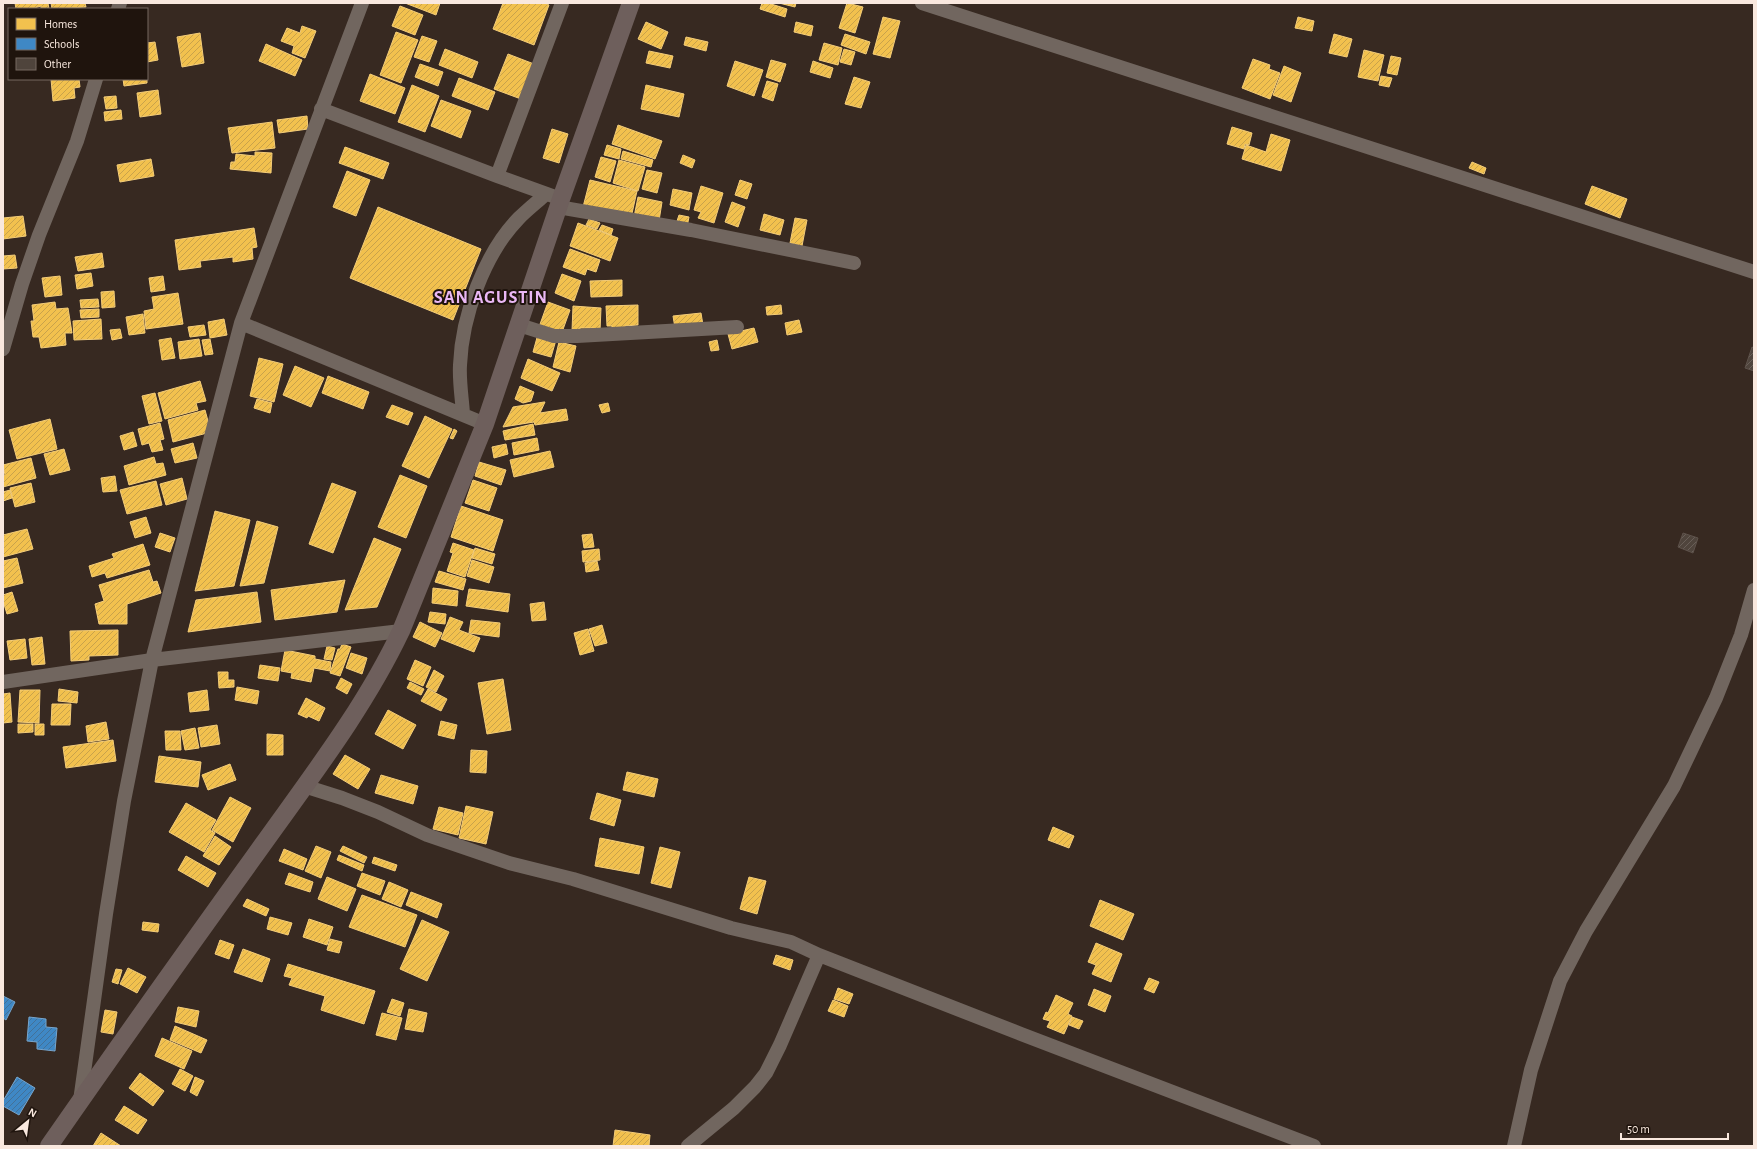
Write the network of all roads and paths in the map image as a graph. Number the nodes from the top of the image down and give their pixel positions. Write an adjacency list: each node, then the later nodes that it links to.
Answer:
1 (362, 3): 6 (street)
2 (562, 3): 7 (street)
3 (631, 3): 8 (main road)
4 (922, 3): 10 (street)
5 (96, 80): 14 (street)
6 (321, 109): 7 (street); 11 (street)
7 (497, 176): 8 (street)
8 (555, 200): 9 (street); 12 (main road); 15 (street)
9 (854, 263)
10 (1754, 272)
11 (241, 323): 15 (street); 19 (street)
12 (519, 325): 13 (street); 16 (main road)
13 (737, 327)
14 (3, 349)
15 (463, 414): 16 (street)
16 (485, 424): 18 (main road)
17 (1754, 590): 27 (street)
18 (401, 631): 19 (street); 21 (main road)
19 (152, 660): 20 (street); 23 (street)
20 (3, 682)
21 (304, 786): 22 (street); 23 (main road)
22 (819, 955): 25 (street); 26 (street)
23 (80, 1101): 24 (main road)
24 (49, 1146)
25 (688, 1146)
26 (1314, 1146)
27 (1514, 1146)

